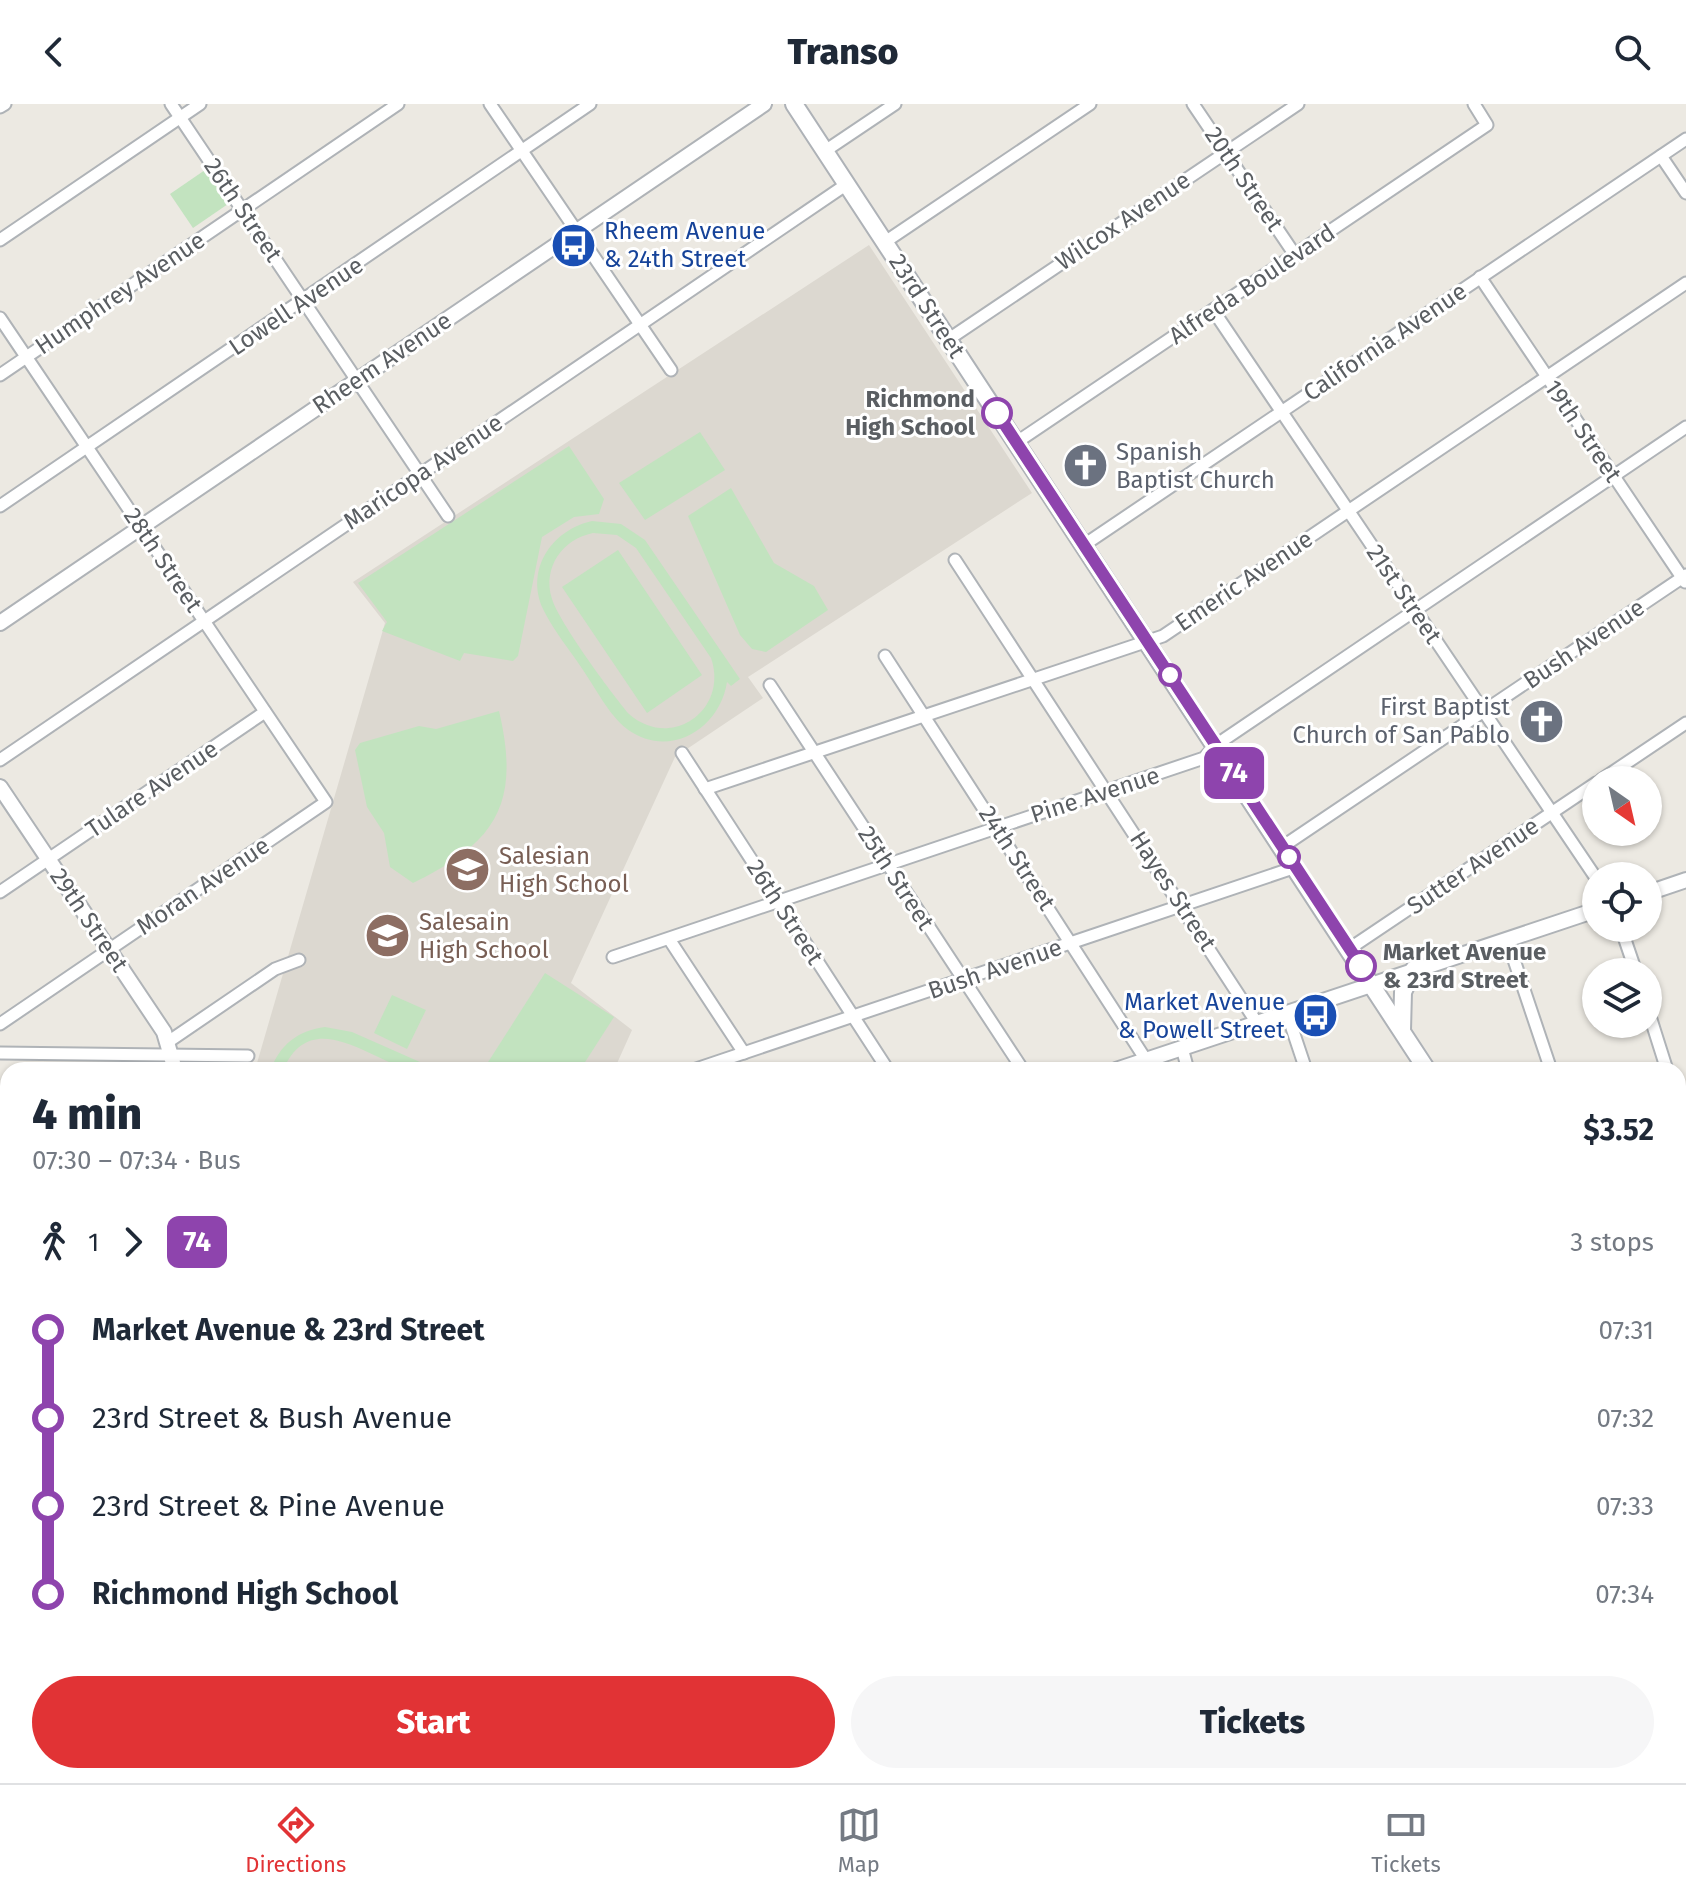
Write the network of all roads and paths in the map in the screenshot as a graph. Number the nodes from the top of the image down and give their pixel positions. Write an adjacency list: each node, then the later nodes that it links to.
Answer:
1 (5, 104): 14 (street)
2 (171, 104): 15 (street, 26th Street)
3 (200, 104): 15 (street)
4 (398, 104): 23 (street, Humphrey Avenue)
5 (490, 104): 17 (street)
6 (590, 104): 17 (street, Lowell Avenue)
7 (764, 104): 24 (street, Rheem Avenue)
8 (794, 104): 18 (main road, 23rd Street)
9 (895, 104): 18 (street)
10 (1090, 104): 26 (street)
11 (1193, 104): 19 (street, 20th Street)
12 (1298, 104): 19 (street, Wilcox Avenue)
13 (1474, 104): 27 (street, Alfreda Boulevard)
14 (0, 107)
15 (180, 117): 23 (street, 26th Street); 25 (street)
16 (1686, 139): 20 (street, California Avenue)
17 (521, 150): 24 (street); 30 (street, Lowell Avenue)
18 (825, 151): 21 (main road, 23rd Street)
19 (1226, 152): 27 (street, 20th Street); 34 (street, Wilcox Avenue)
20 (1661, 156): 22 (street); 28 (street, California Avenue)
21 (847, 184): 26 (main road, 23rd Street); 33 (street, Maricopa Avenue)
22 (1686, 193)
23 (244, 209): 30 (street, 26th Street); 35 (street, Humphrey Avenue)
24 (575, 232): 33 (street); 39 (street, Rheem Avenue)
25 (0, 240)
26 (885, 242): 34 (main road, 23rd Street)
27 (1295, 255): 31 (street, Alfreda Boulevard)
28 (1480, 277): 38 (street, 19th Street); 40 (street, California Avenue)
29 (1686, 283): 38 (street, Emeric Avenue)
30 (304, 300): 39 (street, 26th Street); 43 (street, Lowell Avenue)
31 (1213, 310): 40 (street, 21st Street); 42 (street, Alfreda Boulevard)
32 (0, 318): 35 (street, 28th Street)
33 (640, 324): 36 (street); 44 (street, Maricopa Avenue)
34 (949, 339): 42 (main road, 23rd Street)
35 (27, 357): 37 (street, Humphrey Avenue); 43 (street, 28th Street)
36 (671, 370)
37 (0, 375)
38 (1547, 376): 45 (street, 19th Street); 47 (street, Emeric Avenue)
39 (356, 380): 44 (street, 26th Street); 49 (street, Rheem Avenue)
40 (1281, 412): 47 (street, 21st Street); 50 (street, California Avenue)
41 (1686, 427): 45 (street, Pine Avenue)
42 (1017, 442): 50 (main road, 23rd Street)
43 (87, 448): 46 (street, Lowell Avenue); 49 (street, 28th Street)
44 (420, 474): 48 (street, 26th Street); 54 (street, Maricopa Avenue)
45 (1613, 475): 52 (street, 19th Street); 53 (street, Pine Avenue)
46 (0, 506)
47 (1348, 511): 53 (street, 21st Street); 56 (street, Emeric Avenue)
48 (448, 516)
49 (141, 527): 54 (street, 28th Street); 55 (street, Rheem Avenue)
50 (1084, 545): 56 (main road, 23rd Street)
51 (955, 560): 58 (street, Hayes Street)
52 (1685, 579): 60 (street, Bush Avenue)
53 (1414, 608): 60 (street, 21st Street); 64 (street, Pine Avenue)
54 (204, 621): 61 (street, 28th Street); 67 (street, Maricopa Avenue)
55 (0, 623)
56 (1146, 639): 58 (street, Emeric Avenue); 64 (main road, 23rd Street)
57 (885, 656): 62 (street, 24th Street)
58 (1032, 677): 62 (street, Emeric Avenue); 71 (street, Hayes Street)
59 (770, 685): 65 (street, 25th Street)
60 (1483, 711): 74 (street, 21st Street); 76 (street, Bush Avenue)
61 (265, 712): 73 (street, 28th Street); 77 (street, Tulare Avenue)
62 (923, 714): 65 (street, Emeric Avenue); 75 (street, 24th Street)
63 (1686, 723): 68 (street, Sutter Avenue)
64 (1216, 745): 71 (street, Pine Avenue); 76 (main road, 23rd Street)
65 (813, 751): 70 (street, Emeric Avenue); 79 (street, 25th Street)
66 (682, 753): 70 (street, 26th Street)
67 (0, 760)
68 (1622, 766)
69 (0, 787): 77 (street, 29th Street)
70 (705, 789): 84 (street, 26th Street)
71 (1107, 791): 75 (street, Pine Avenue); 85 (street, Hayes Street)
72 (1582, 793): 74 (street, Sutter Avenue)
73 (326, 802): 90 (street, Moran Avenue)
74 (1552, 813): 78 (street, 21st Street); 91 (street, Sutter Avenue)
75 (997, 827): 79 (street, Pine Avenue); 89 (street, 24th Street)
76 (1282, 847): 80 (main road, 23rd Street)
77 (49, 859): 83 (street, Tulare Avenue); 90 (street, 29th Street)
78 (1585, 862)
79 (887, 864): 84 (street, Pine Avenue); 95 (street, 25th Street)
80 (1296, 867): 85 (street, Bush Avenue); 91 (main road, 23rd Street)
81 (1686, 880): 82 (street)
82 (1662, 888)
83 (0, 892)
84 (777, 900): 87 (street, Pine Avenue); 98 (street, 26th Street)
85 (1182, 906): 89 (street, Bush Avenue); 99 (street, Hayes Street)
86 (1582, 915): 88 (street)
87 (669, 939): 92 (street, Pine Avenue); 105 (street)
88 (1507, 939): 94 (street); 116 (street)
89 (1072, 943): 95 (street, Bush Avenue); 108 (street, 24th Street)
90 (109, 949): 100 (street, Moran Avenue); 106 (street, 29th Street)
91 (1349, 949): 96 (main road, 23rd Street)
92 (613, 957)
93 (299, 960): 106 (street)
94 (1414, 969): 96 (street); 101 (main road)
95 (963, 979): 98 (street, Bush Avenue); 111 (street, 25th Street)
96 (1372, 984): 97 (street); 101 (main road, 23rd Street)
97 (1287, 1013): 99 (street); 114 (street)
98 (853, 1017): 105 (street, Bush Avenue); 110 (street, 26th Street)
99 (1257, 1023): 103 (street)
100 (0, 1024)
101 (1402, 1030): 115 (main road, 23rd Street)
102 (1657, 1038): 117 (street)
103 (1182, 1048): 108 (street); 113 (street)
104 (0, 1053): 106 (street)
105 (744, 1053): 109 (street, Bush Avenue)
106 (172, 1056): 107 (street)
107 (248, 1056)
108 (1146, 1060): 112 (street)
109 (717, 1062)
110 (883, 1062)
111 (1018, 1062)
112 (1140, 1062)
113 (1186, 1062)
114 (1303, 1062)
115 (1422, 1062)
116 (1548, 1062)
117 (1664, 1062)

